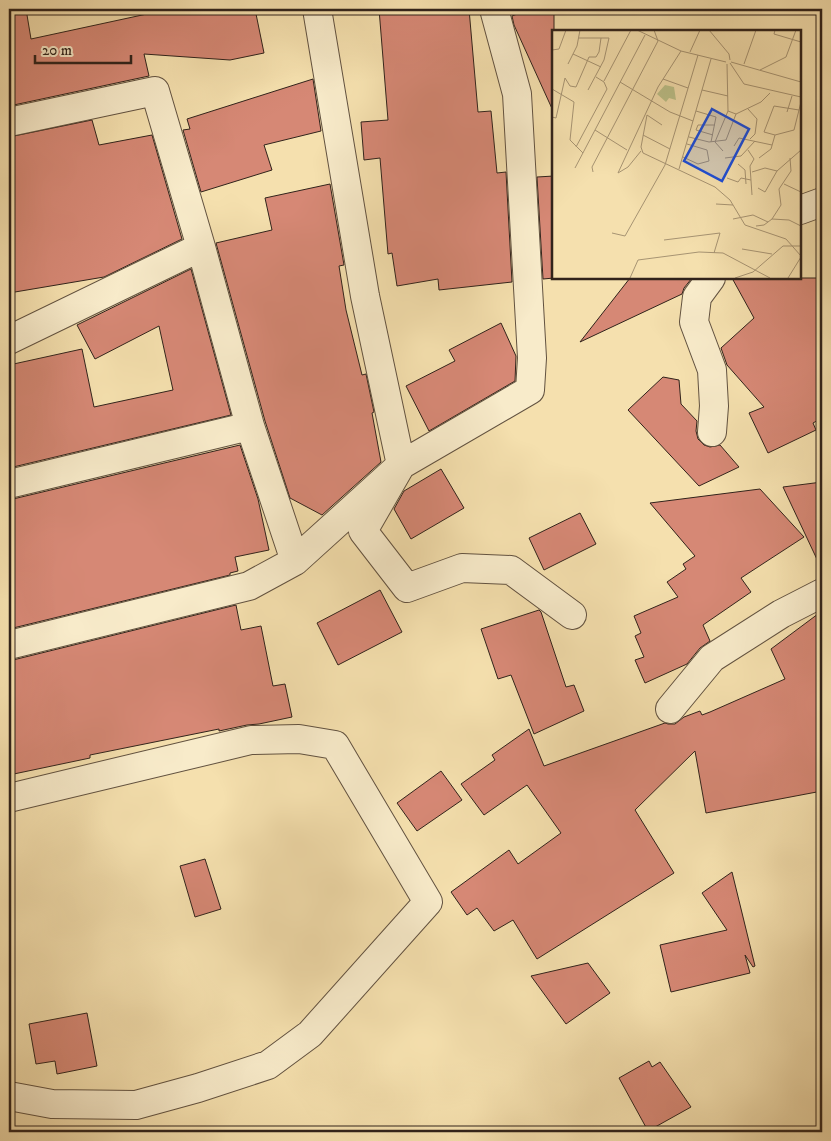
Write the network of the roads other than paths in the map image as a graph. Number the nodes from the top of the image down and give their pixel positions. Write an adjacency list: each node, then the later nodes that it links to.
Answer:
1 (317, 9): 11 (street)
2 (494, 9): 11 (street)
3 (9, 122): 6 (street)
4 (822, 202): 5 (street)
5 (801, 210)
6 (201, 247): 8 (street); 9 (street)
7 (710, 279): 10 (street)
8 (9, 340)
9 (250, 426): 12 (street); 13 (street)
10 (712, 432)
11 (401, 466): 13 (street); 15 (street)
12 (9, 484)
13 (295, 561): 16 (street)
14 (822, 594): 17 (street)
15 (572, 615)
16 (9, 645)
17 (670, 709)
18 (9, 798): 19 (street)
19 (9, 1096)

